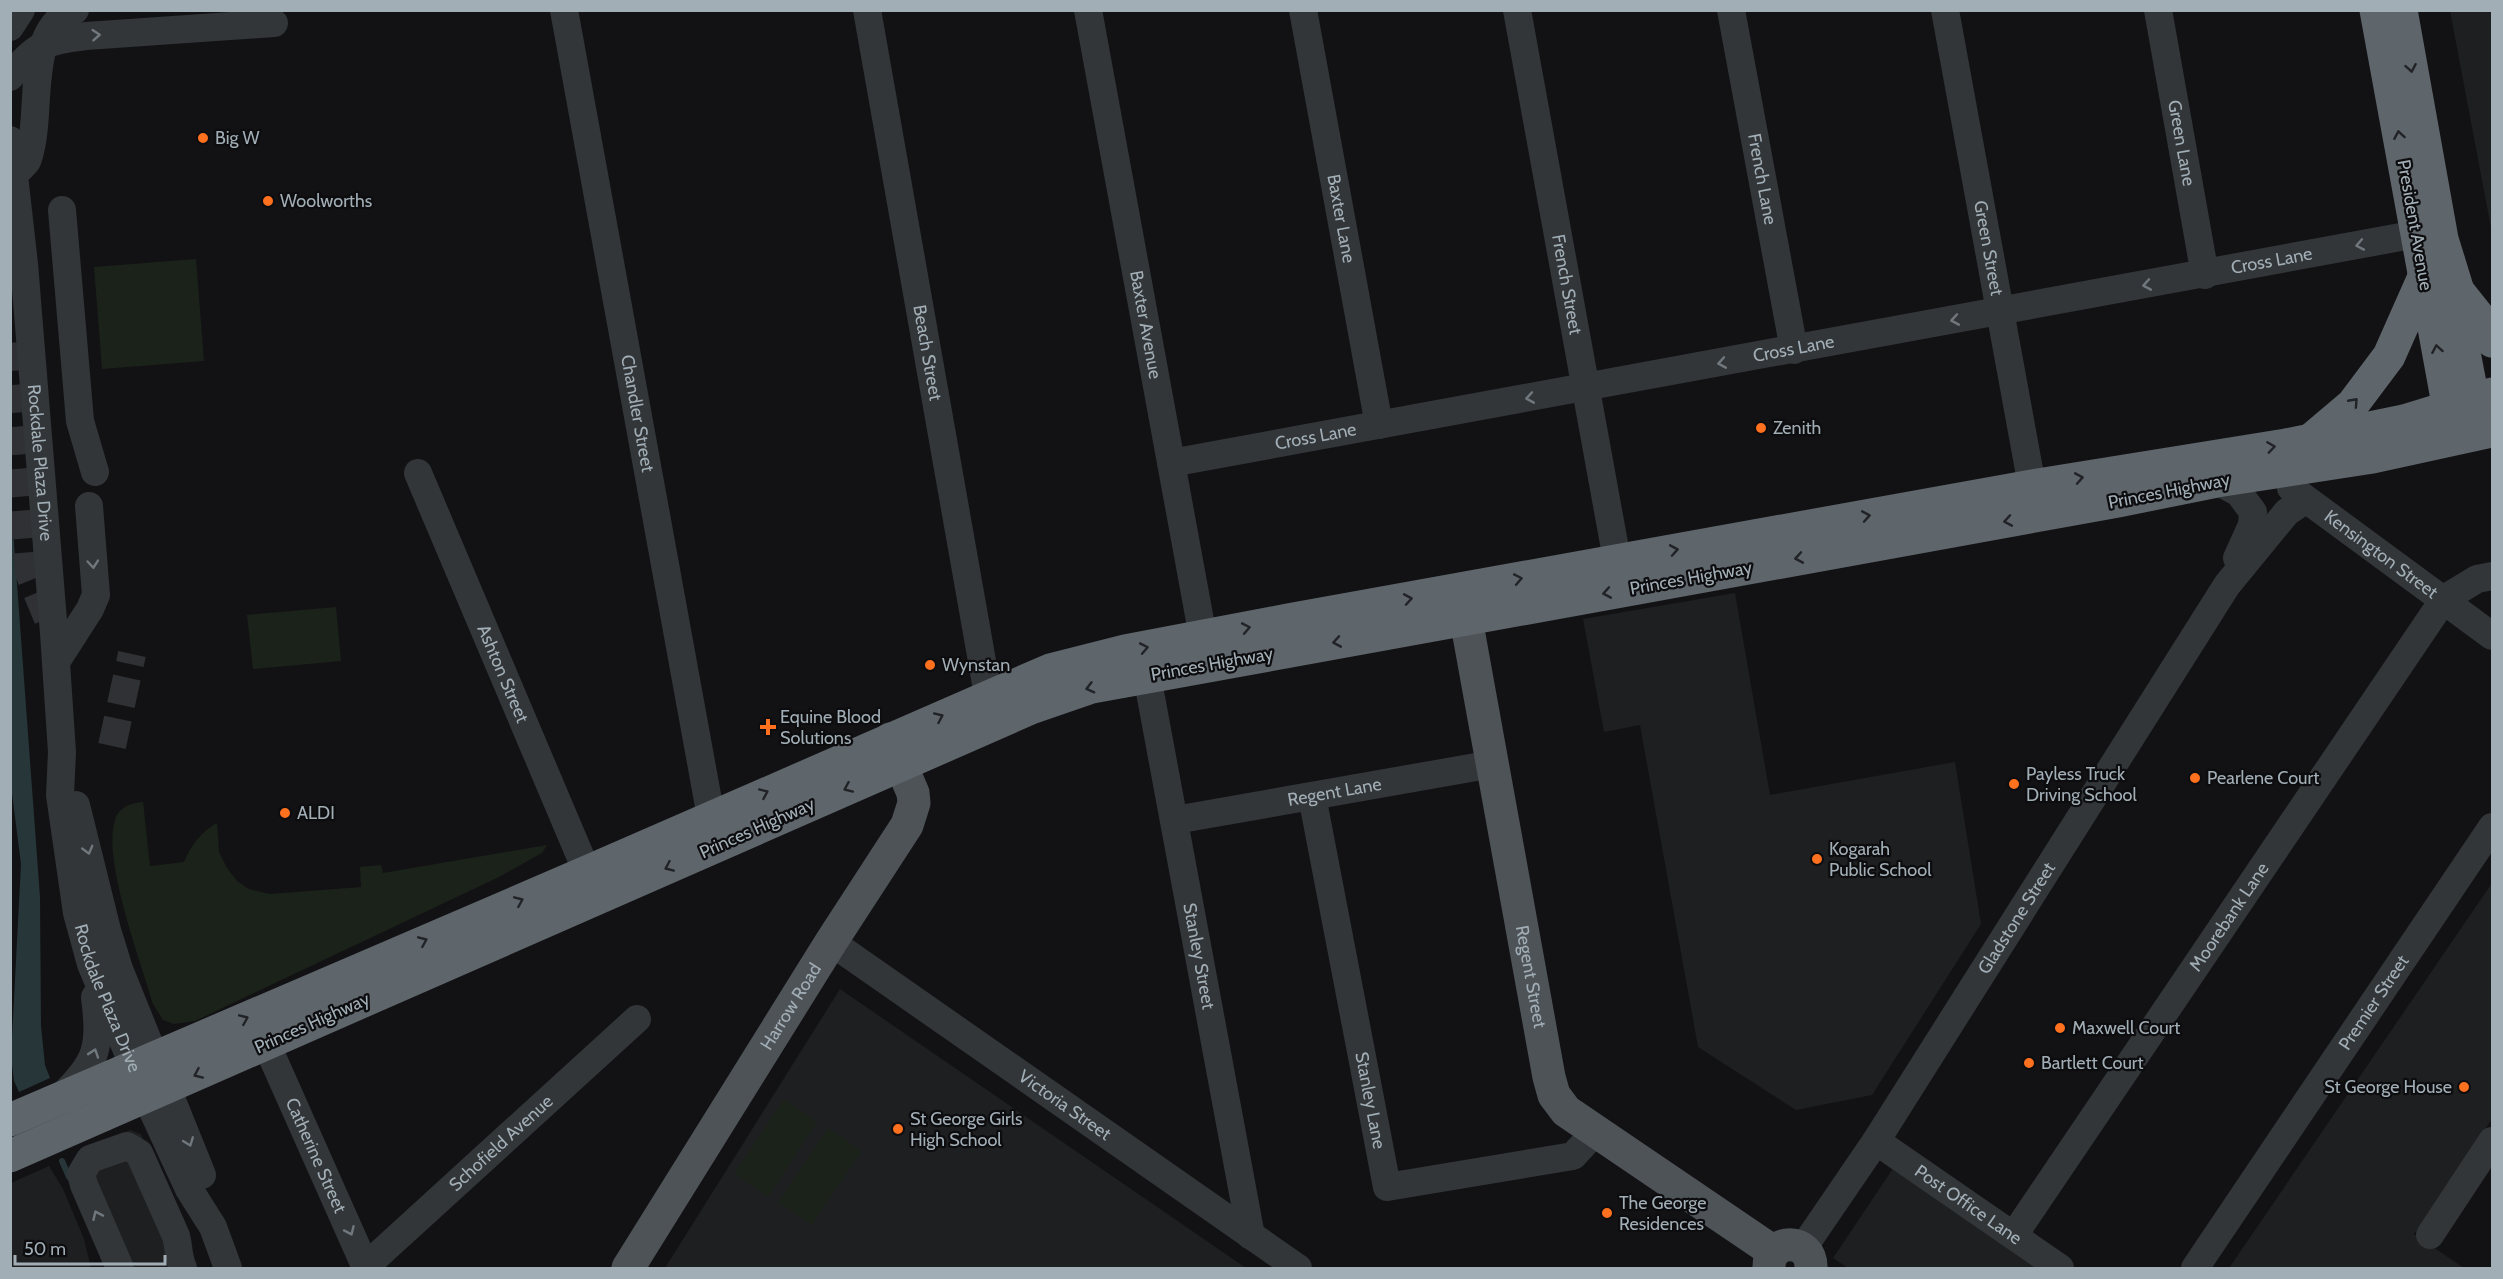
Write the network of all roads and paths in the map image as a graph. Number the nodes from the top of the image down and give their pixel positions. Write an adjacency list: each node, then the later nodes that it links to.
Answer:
1 (21, 10): 14 (street)
2 (75, 10): 17 (street)
3 (564, 10): 55 (street, Chandler Street)
4 (867, 10): 50 (street, Beach Street)
5 (1088, 10): 33 (street, Baxter Avenue)
6 (1303, 10): 30 (street, Baxter Lane)
7 (1517, 10): 28 (street, French Street)
8 (1731, 10): 27 (street, French Lane)
9 (1945, 10): 24 (street, Green Street)
10 (2158, 10): 20 (street, Green Lane)
11 (2376, 10): 19 (highway, President Avenue, one-way to 11)
12 (2401, 10): 23 (highway, President Avenue, one-way to 23)
13 (275, 16): 15 (street, one-way to 13, bridge)
14 (10, 27)
15 (10, 77)
16 (10, 140): 17 (street, Rockdale Plaza Drive)
17 (14, 174): 25 (street, Rockdale Plaza Drive)
18 (62, 210): 34 (street)
19 (2417, 234): 20 (street, Cross Lane, one-way to 20); 22 (highway, President Avenue)
20 (2205, 274): 24 (street, Cross Lane, one-way to 24)
21 (10, 275): 25 (street)
22 (2424, 277): 29 (highway, President Avenue, one-way to 22); 32 (highway, one-way to 22)
23 (2458, 291): 26 (highway); 29 (highway, President Avenue)
24 (2000, 312): 27 (street, Cross Lane, one-way to 27); 38 (street, Green Street)
25 (30, 331): 48 (street, Rockdale Plaza Drive)
26 (2493, 341)
27 (1794, 350): 28 (street, Cross Lane, one-way to 28)
28 (1585, 387): 30 (street, Cross Lane, one-way to 30); 41 (street, French Street)
29 (2471, 400): 31 (highway, President Avenue); 32 (highway, Princes Highway)
30 (1379, 425): 33 (street, Cross Lane)
31 (2476, 435): 35 (highway, Princes Highway)
32 (2310, 440): 38 (highway, Princes Highway, one-way to 32)
33 (1171, 463): 47 (street, Baxter Avenue)
34 (95, 472)
35 (2272, 472): 37 (highway, Princes Highway); 39 (street, Kensington Street)
36 (418, 473): 58 (street, Ashton Street)
37 (2217, 481): 43 (street, Gladstone Street); 45 (highway, Princes Highway, one-way to 45)
38 (2032, 486): 41 (highway, Princes Highway, one-way to 38)
39 (2305, 500): 43 (street, Gladstone Street); 44 (street, Kensington Street)
40 (88, 506): 48 (street, one-way to 48)
41 (1617, 560): 45 (highway, Princes Highway, one-way to 41)
42 (2493, 576): 44 (street)
43 (2227, 585): 67 (street, Gladstone Street)
44 (2444, 599): 46 (street, Kensington Street); 70 (street, Moorebank Lane)
45 (1463, 604): 47 (highway, Princes Highway, one-way to 45); 49 (highway, Princes Highway, one-way to 49); 53 (main road, Regent Street)
46 (2493, 636)
47 (1203, 637): 50 (highway, Princes Highway, one-way to 47)
48 (56, 663): 52 (street, Rockdale Plaza Drive)
49 (1147, 676): 51 (highway, Princes Highway, one-way to 51); 56 (street, Stanley Street)
50 (988, 695): 51 (highway, Princes Highway, one-way to 50)
51 (896, 752): 55 (highway, Princes Highway, one-way to 51); 59 (main road, Harrow Road); 62 (highway, Princes Highway, one-way to 62)
52 (63, 753): 60 (street, Rockdale Plaza Drive); 63 (street, Rockdale Plaza Drive, one-way to 63)
53 (1493, 764): 54 (street, Regent Lane); 66 (main road, Regent Street)
54 (1312, 796): 56 (street, Regent Lane); 66 (street, Stanley Lane)
55 (711, 816): 58 (highway, Princes Highway)
56 (1175, 820): 72 (street, Stanley Street)
57 (2493, 827): 81 (street, Premier Street)
58 (588, 872): 63 (highway, Princes Highway, one-way to 58)
59 (831, 942): 72 (street, Victoria Street); 78 (main road, Harrow Road)
60 (91, 964): 63 (street, Rockdale Plaza Drive); 64 (street, one-way to 60)
61 (637, 1019): 74 (street, Schofield Avenue)
62 (266, 1043): 63 (highway, Princes Highway, one-way to 63); 74 (street, Catherine Street, one-way to 74)
63 (151, 1077): 64 (highway, Princes Highway); 69 (highway, Princes Highway); 77 (street, Rockdale Plaza Drive)
64 (60, 1099): 65 (highway, Princes Highway)
65 (15, 1118)
66 (1595, 1132): 73 (main road, Regent Street)
67 (1876, 1141): 70 (street, Post Office Lane); 73 (street, Gladstone Street)
68 (2493, 1141): 71 (street)
69 (22, 1151)
70 (2014, 1235): 80 (street, Post Office Lane)
71 (2430, 1235)
72 (1251, 1236): 79 (street, Victoria Street)
73 (1789, 1259)
74 (365, 1266)
75 (120, 1269): 76 (street, one-way to 76)
76 (183, 1269)
77 (228, 1269)
78 (628, 1269)
79 (1298, 1269)
80 (2060, 1269)
81 (2195, 1269)

